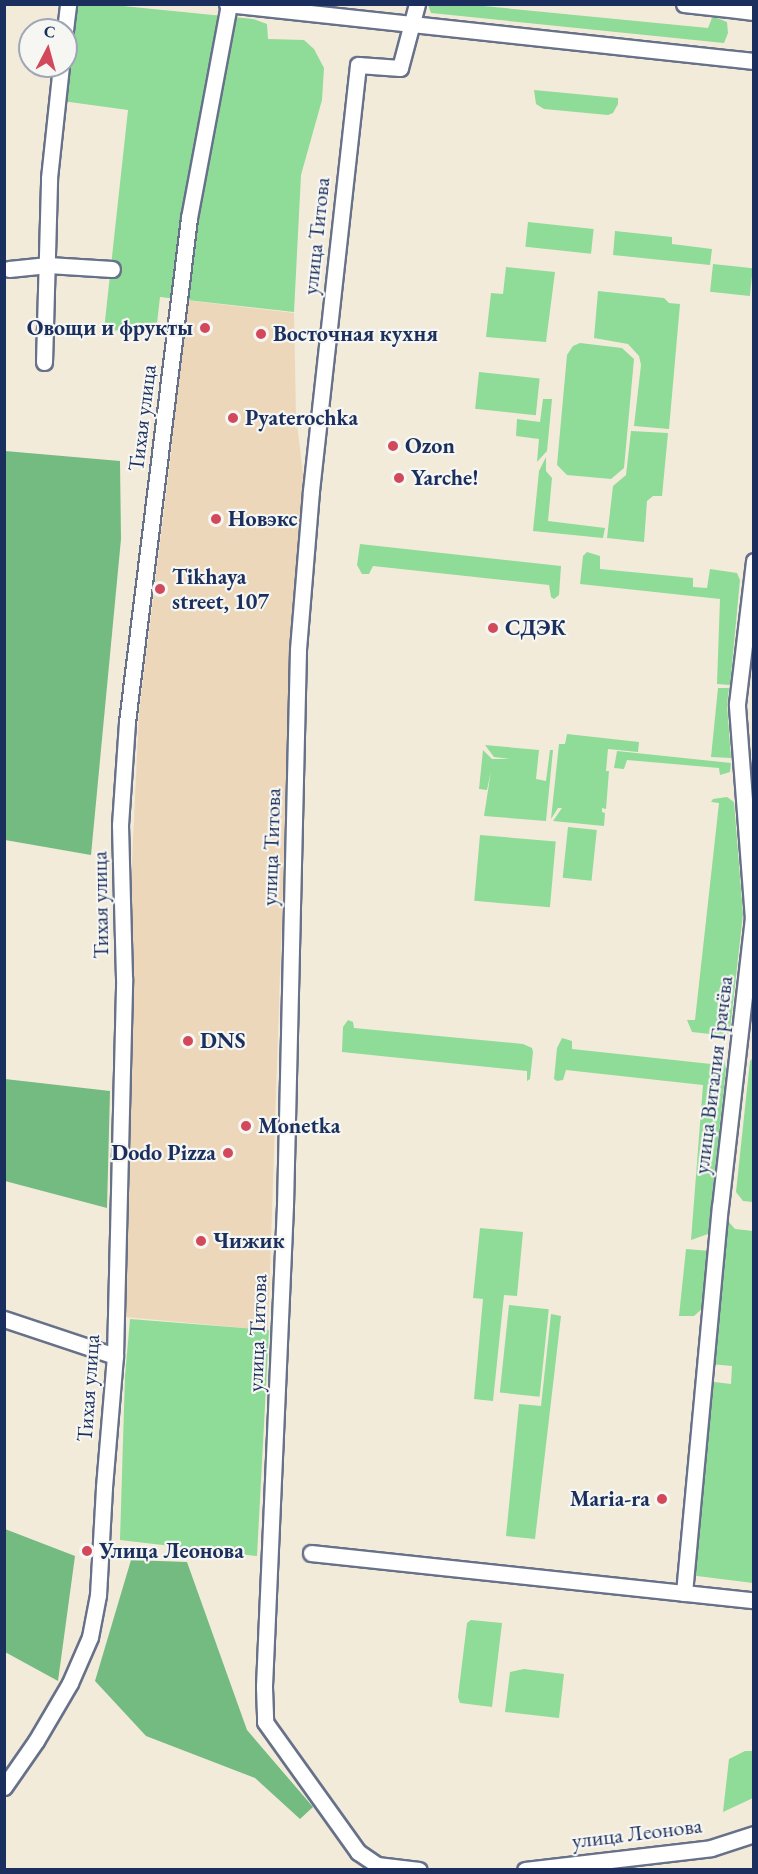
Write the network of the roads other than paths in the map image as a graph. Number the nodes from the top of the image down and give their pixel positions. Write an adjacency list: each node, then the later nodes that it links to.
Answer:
1 (417, 4): 6 (street)
2 (684, 4): 5 (street)
3 (228, 5): 4 (street); 15 (street, Тихая улица)
4 (273, 7): 6 (street)
5 (753, 12)
6 (412, 24): 7 (street); 21 (street, улица Титова)
7 (753, 61)
8 (60, 78): 9 (street)
9 (48, 265): 10 (street); 11 (street); 12 (street)
10 (112, 268)
11 (9, 269)
12 (44, 362)
13 (753, 561): 17 (street, улица Виталия Грачёва)
14 (4, 1319): 15 (street)
15 (115, 1356): 19 (street, Тихая улица)
16 (311, 1553): 17 (street)
17 (684, 1593): 18 (street)
18 (753, 1600)
19 (4, 1787)
20 (753, 1834): 22 (street, улица Леонова)
21 (418, 1869)
22 (525, 1869)

